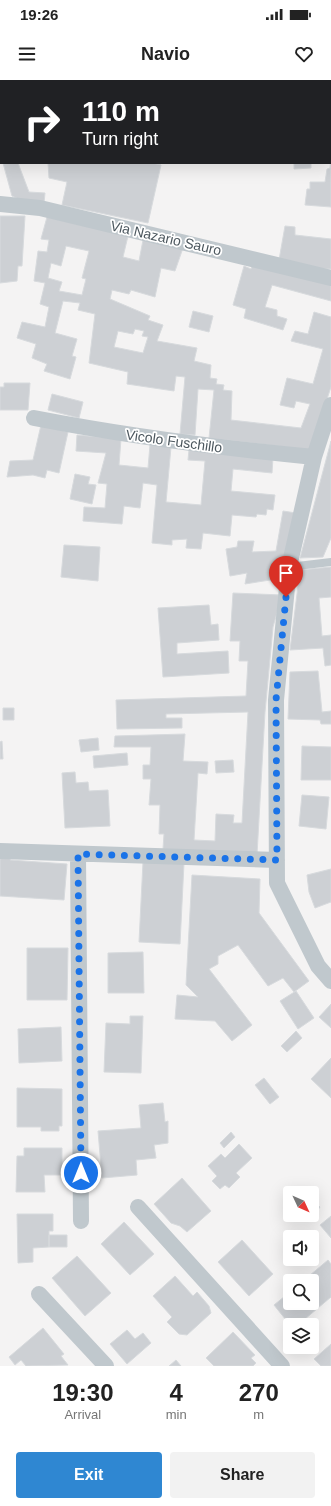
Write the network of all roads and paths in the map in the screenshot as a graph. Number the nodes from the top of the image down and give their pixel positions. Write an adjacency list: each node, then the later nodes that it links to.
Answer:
1 (0, 204): 2 (street, Via Nazario Sauro)
2 (331, 278)
3 (331, 405): 5 (street)
4 (34, 418): 5 (street, Vicolo Fuschillo)
5 (314, 457): 7 (street)
6 (331, 562): 7 (lane)
7 (289, 567): 10 (street)
8 (0, 851): 9 (street)
9 (78, 854): 10 (street); 13 (street)
10 (277, 860): 11 (street)
11 (331, 981)
12 (138, 1207): 16 (street)
13 (81, 1221)
14 (39, 1294): 15 (street)
15 (97, 1363)
16 (282, 1366)

